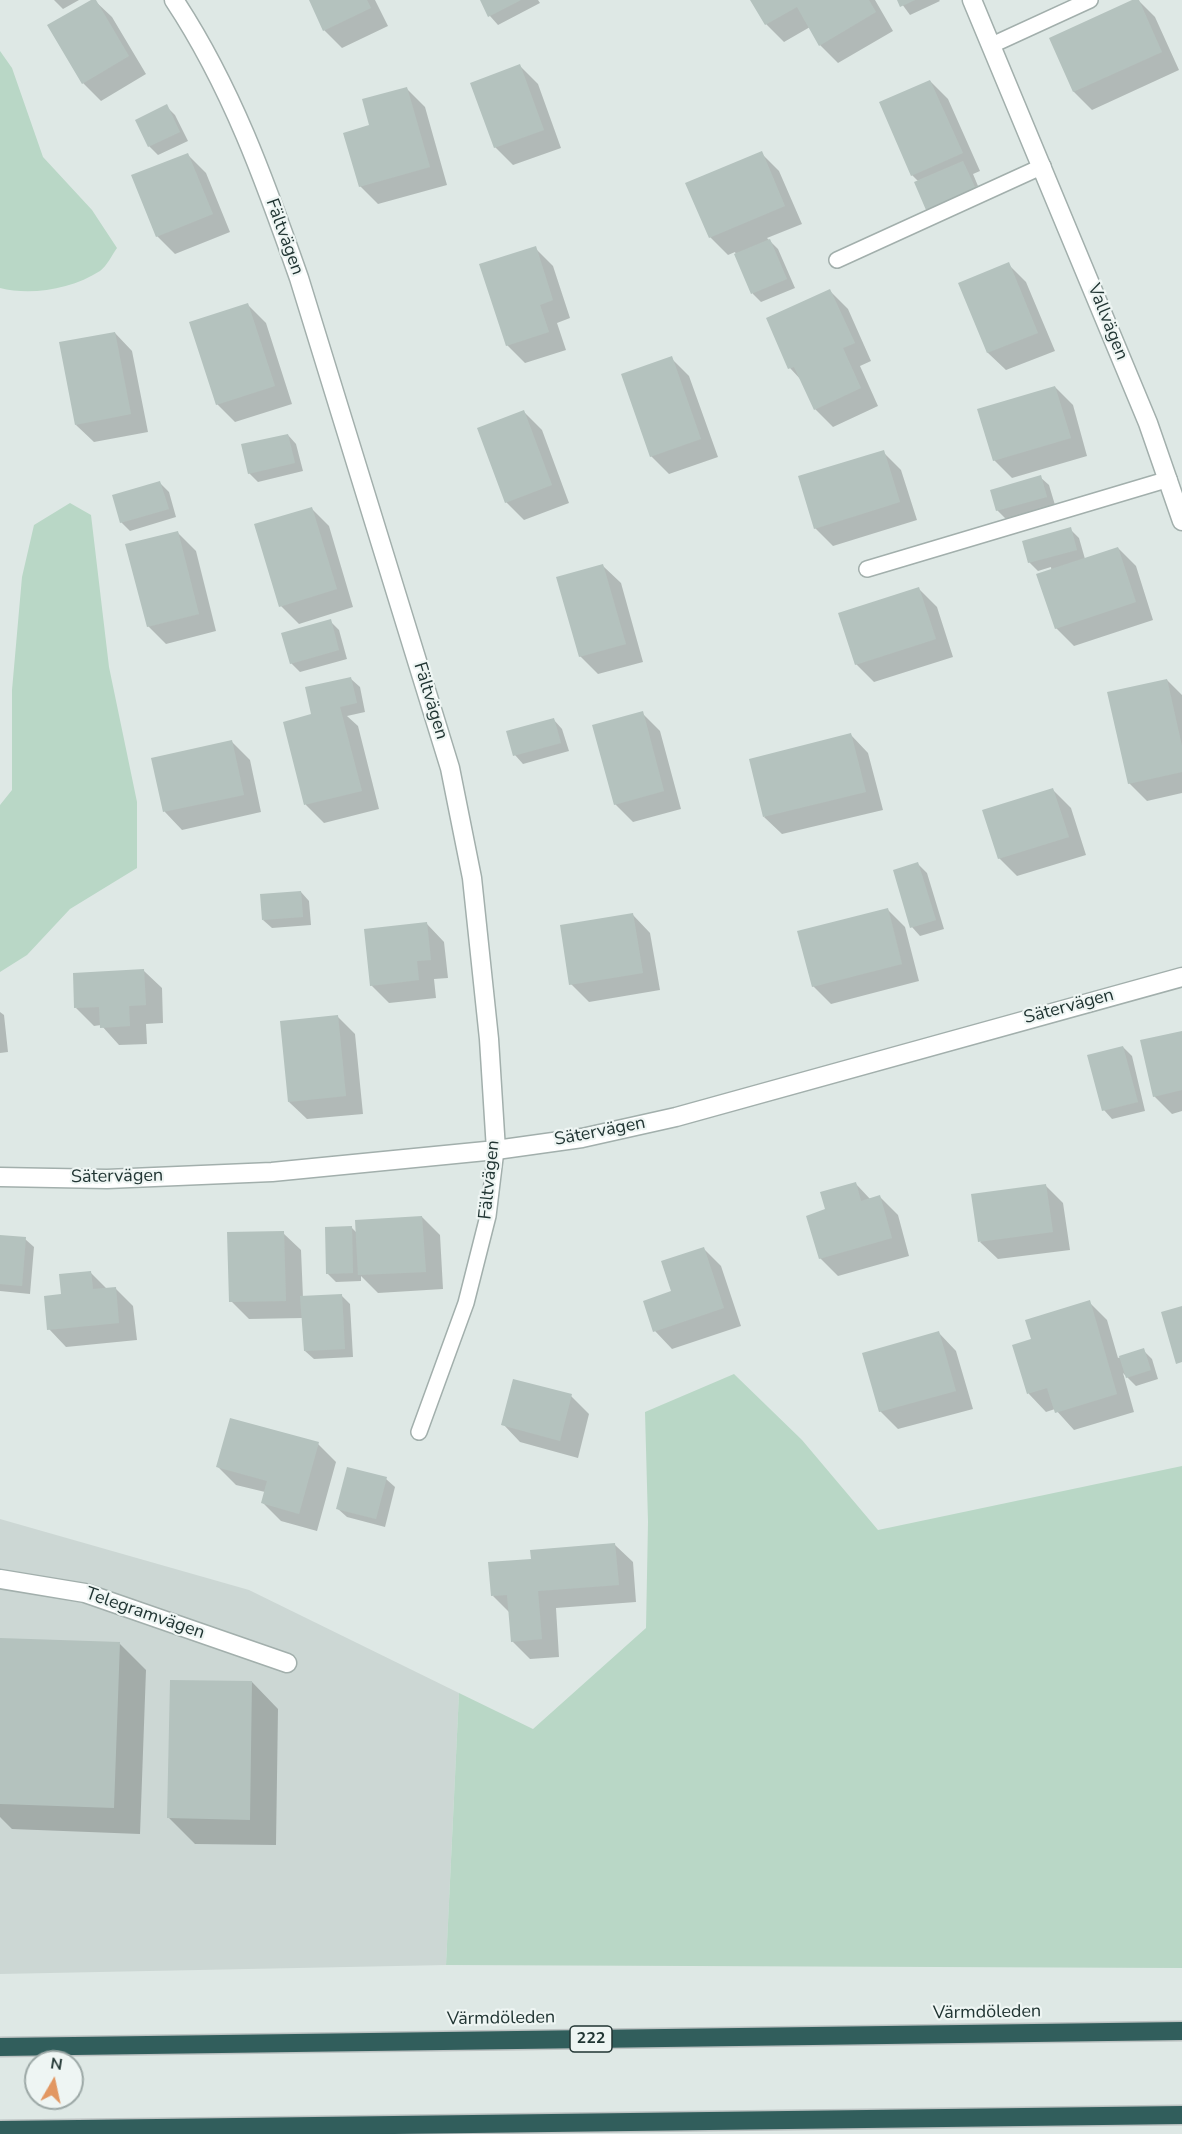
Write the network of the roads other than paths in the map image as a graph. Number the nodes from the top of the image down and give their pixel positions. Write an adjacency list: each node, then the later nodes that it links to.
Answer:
1 (174, 0): 11 (street, Fältvägen)
2 (972, 0): 4 (street, Vallvägen)
3 (1090, 0): 4 (lane)
4 (992, 45): 5 (street, Vallvägen)
5 (1043, 166): 6 (lane); 7 (street, Vallvägen)
6 (837, 260)
7 (1169, 479): 8 (street, Vallvägen); 9 (lane)
8 (1182, 521)
9 (867, 569)
10 (1182, 977): 11 (street, Sätervägen)
11 (496, 1150): 12 (street, Sätervägen); 13 (lane, Fältvägen)
12 (0, 1177)
13 (419, 1431)
14 (0, 1579): 15 (street, Telegramvägen)
15 (287, 1663)
16 (1182, 2031): 17 (highway, Värmdöleden / 222)
17 (0, 2047)
18 (1182, 2115): 19 (highway)
19 (0, 2130)

